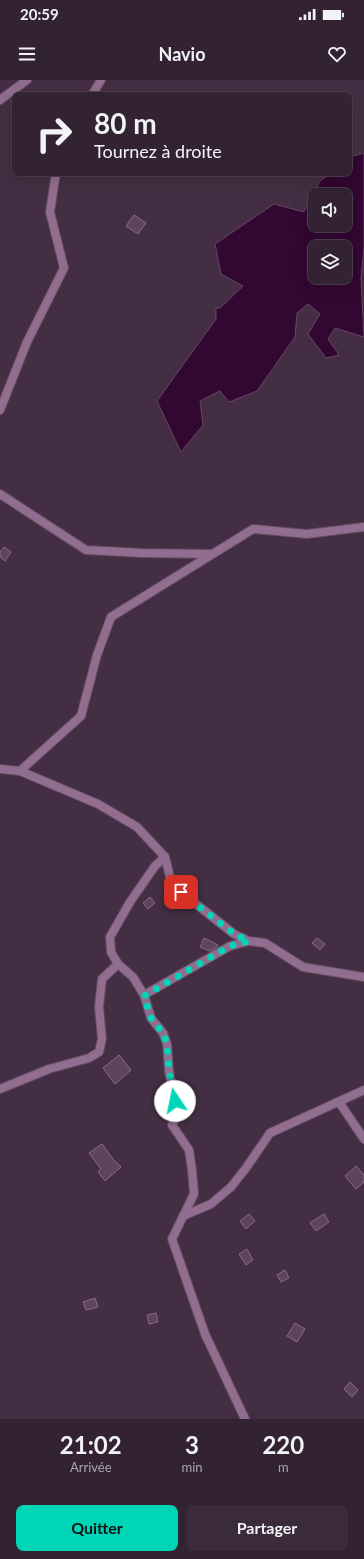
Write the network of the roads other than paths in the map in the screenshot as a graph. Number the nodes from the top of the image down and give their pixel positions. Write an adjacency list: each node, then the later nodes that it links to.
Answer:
1 (27, 80): 4 (street)
2 (101, 80): 3 (street)
3 (94, 92)
4 (0, 100)
5 (56, 176): 6 (street)
6 (0, 410)
7 (0, 494): 9 (street)
8 (364, 528): 9 (street)
9 (211, 554): 11 (street)
10 (0, 769): 11 (street)
11 (20, 770): 12 (street)
12 (164, 857): 13 (street); 14 (street)
13 (249, 941): 15 (street); 16 (street)
14 (118, 964): 16 (street); 17 (street)
15 (364, 977)
16 (144, 996): 21 (street)
17 (0, 1088)
18 (364, 1090): 19 (street)
19 (339, 1102): 20 (street); 21 (street)
20 (364, 1139)
21 (183, 1216): 22 (street)
22 (245, 1419)

